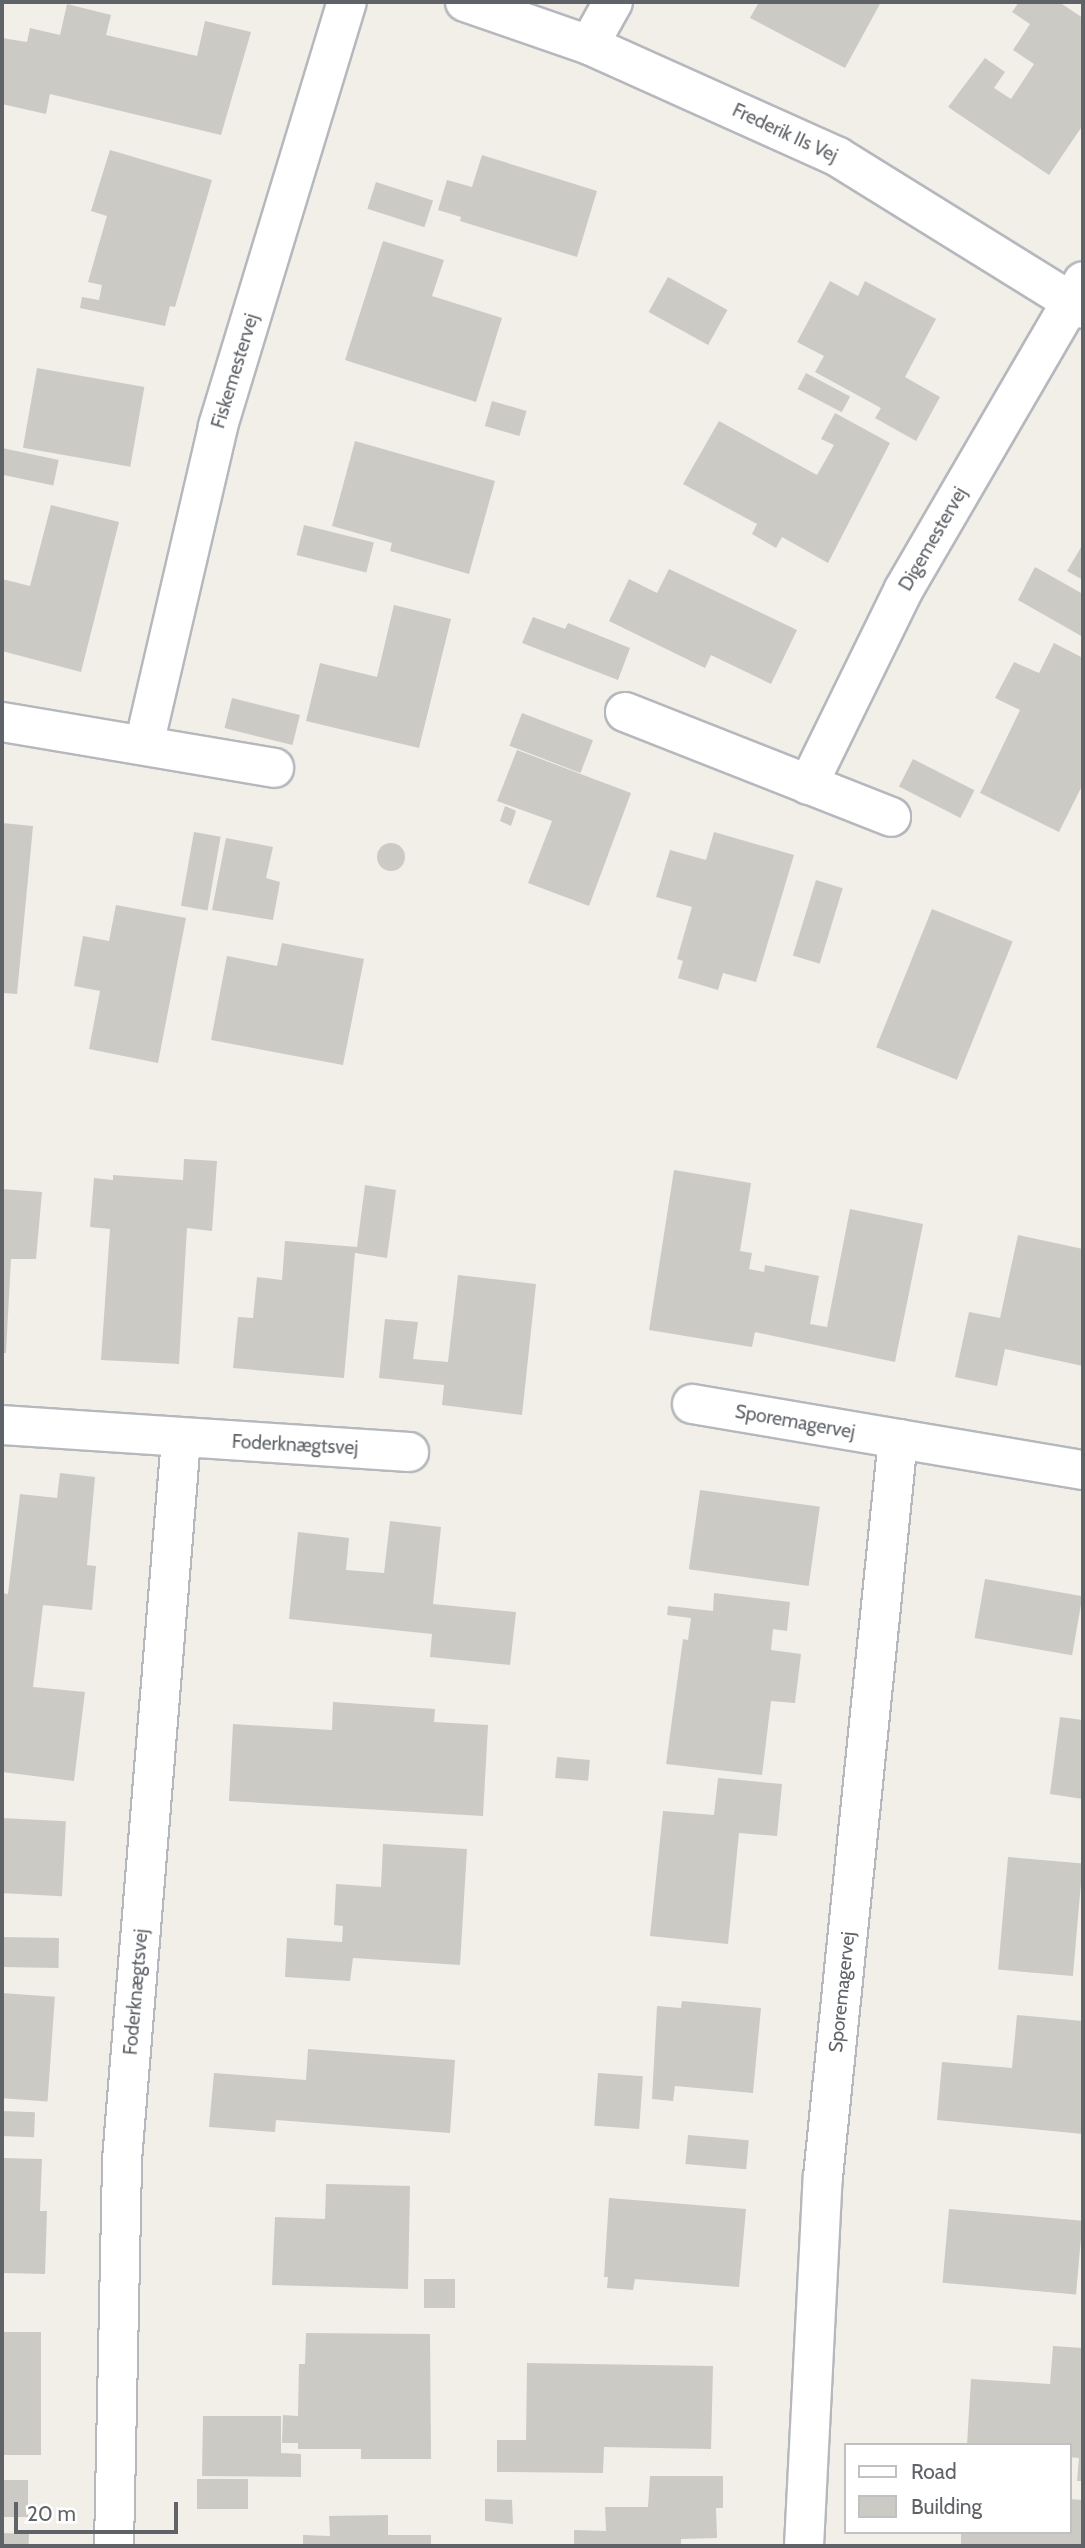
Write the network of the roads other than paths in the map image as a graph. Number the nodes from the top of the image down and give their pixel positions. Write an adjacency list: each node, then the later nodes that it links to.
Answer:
1 (347, 2): 8 (street, Fiskemestervej)
2 (465, 2): 4 (street, Frederik IIs Vej)
3 (613, 2): 4 (street)
4 (589, 45): 5 (street, Frederik IIs Vej)
5 (1079, 297): 10 (street, Digemestervej)
6 (625, 712): 10 (street)
7 (3, 722): 8 (street)
8 (144, 745): 9 (street)
9 (274, 768)
10 (808, 785): 11 (street)
11 (891, 817)
12 (692, 1404): 15 (street, Sporemagervej)
13 (2, 1425): 14 (street, Foderknægtsvej)
14 (181, 1438): 16 (street, Foderknægtsvej); 18 (street, Foderknægtsvej)
15 (898, 1439): 17 (street, Sporemagervej); 19 (street, Sporemagervej)
16 (409, 1452)
17 (1083, 1471)
18 (114, 2546)
19 (804, 2546)

